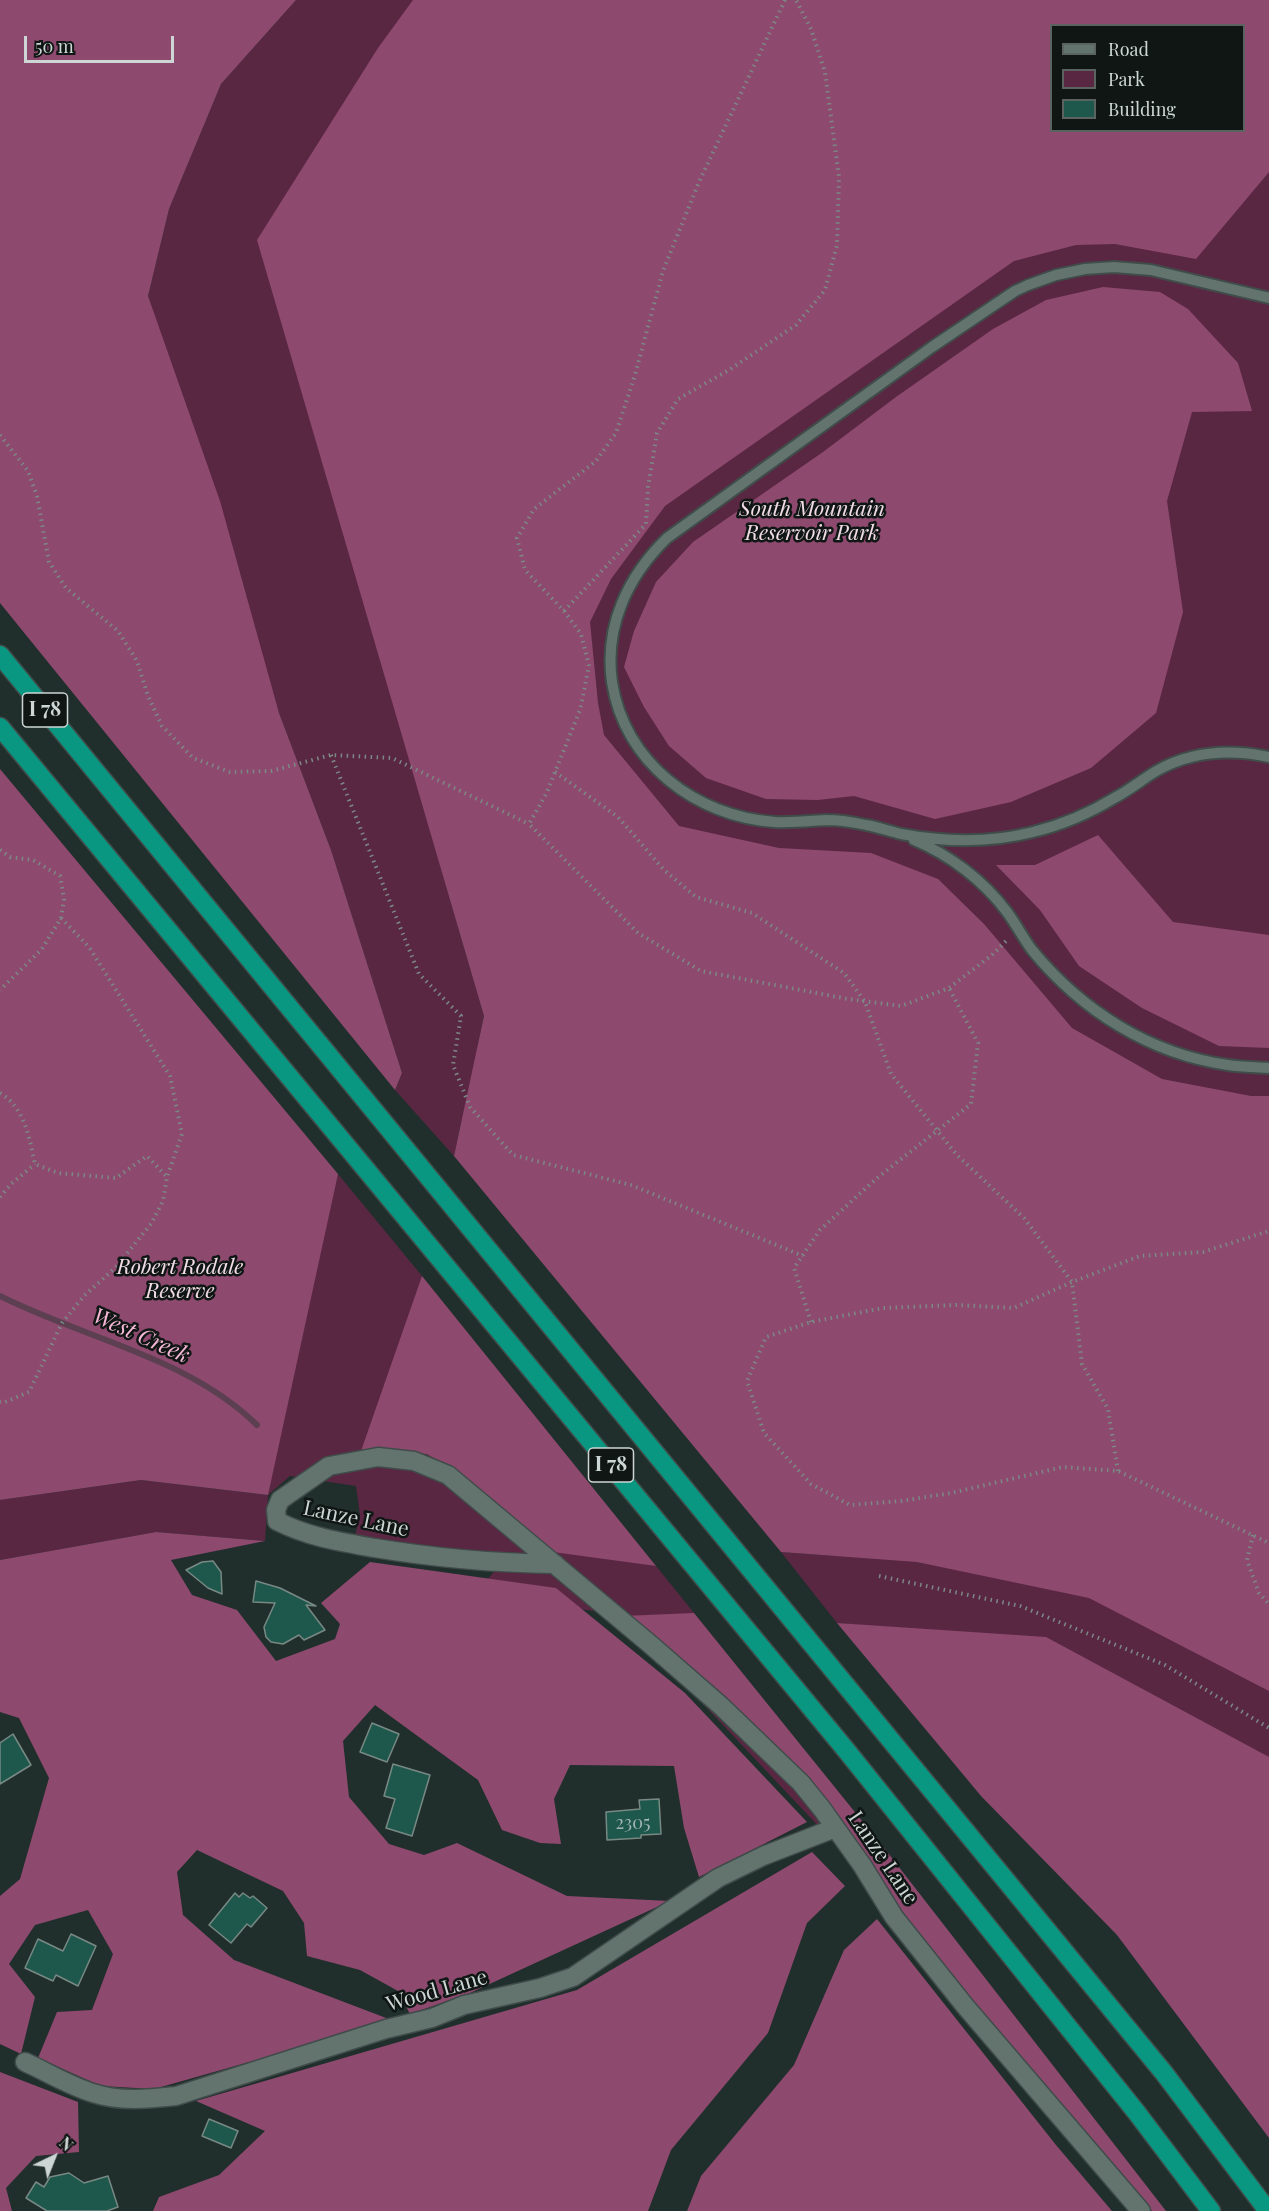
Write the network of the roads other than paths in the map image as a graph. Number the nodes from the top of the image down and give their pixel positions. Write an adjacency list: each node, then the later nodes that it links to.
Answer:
1 (1269, 298): 5 (lane)
2 (0, 655): 12 (highway, I 78)
3 (0, 727): 11 (highway, I 78)
4 (1269, 757): 5 (lane)
5 (897, 833): 6 (lane)
6 (1269, 1068)
7 (555, 1563): 7 (street, Lanze Lane); 8 (street, Lanze Lane)
8 (836, 1828): 9 (street, Wood Lane); 10 (street, Lanze Lane)
9 (25, 2062)
10 (1141, 2211)
11 (1211, 2211)
12 (1268, 2211)

